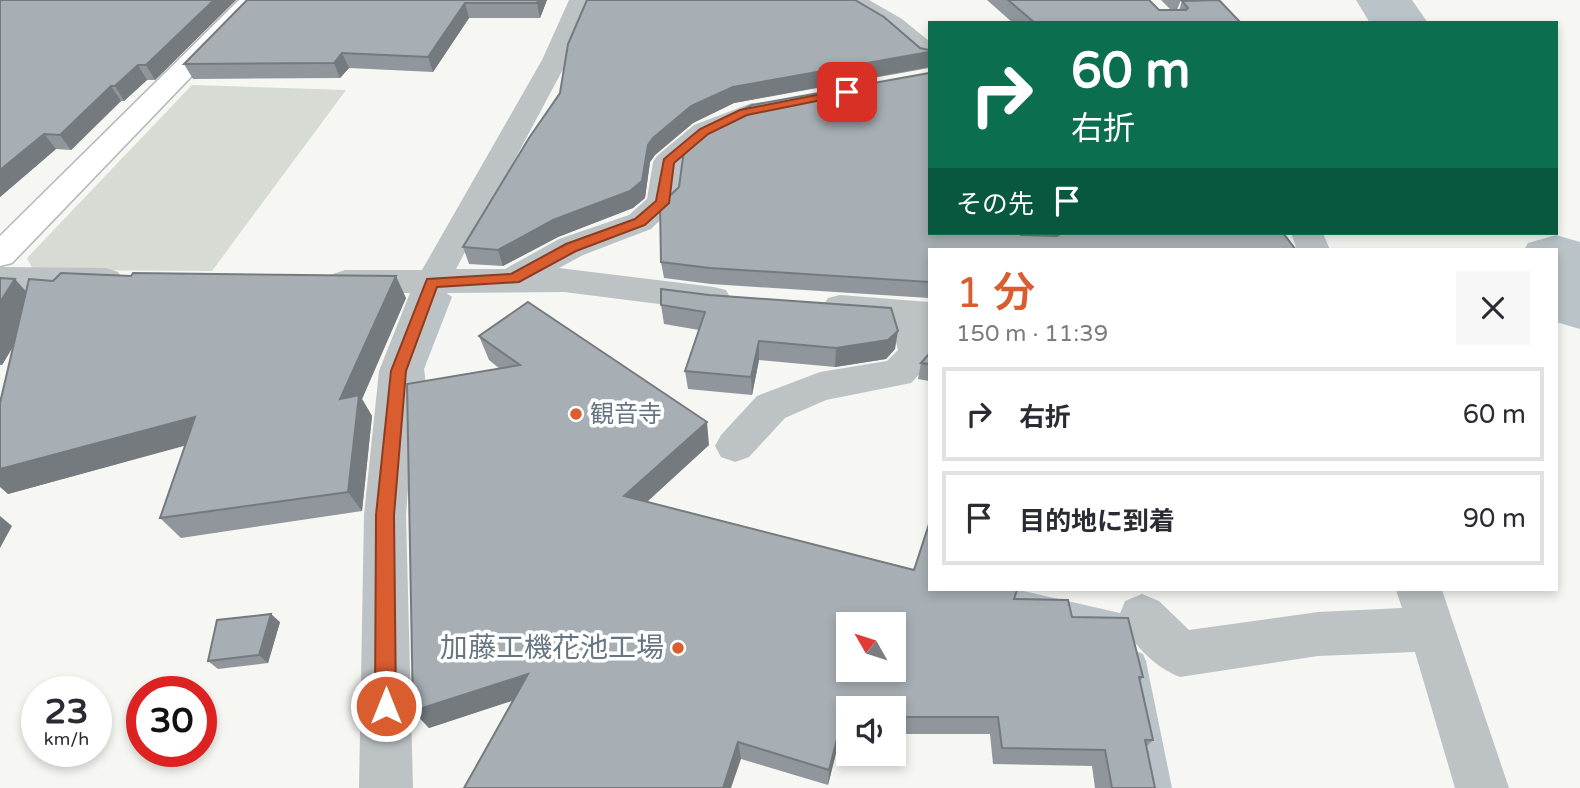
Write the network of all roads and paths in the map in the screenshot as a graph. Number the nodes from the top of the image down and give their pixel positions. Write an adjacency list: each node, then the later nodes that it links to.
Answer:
1 (253, 0): 6 (street)
2 (581, 0): 11 (street)
3 (850, 0): 4 (street)
4 (925, 71)
5 (783, 105): 8 (street)
6 (0, 255)
7 (0, 279): 9 (street)
8 (514, 279): 11 (street); 12 (street)
9 (139, 280)
10 (320, 282): 11 (street)
11 (432, 282): 18 (street)
12 (739, 301)
13 (808, 305): 14 (street)
14 (917, 312): 15 (street)
15 (735, 446)
16 (1425, 609): 17 (street); 19 (street)
17 (1142, 616)
18 (386, 788)
19 (1482, 788)

